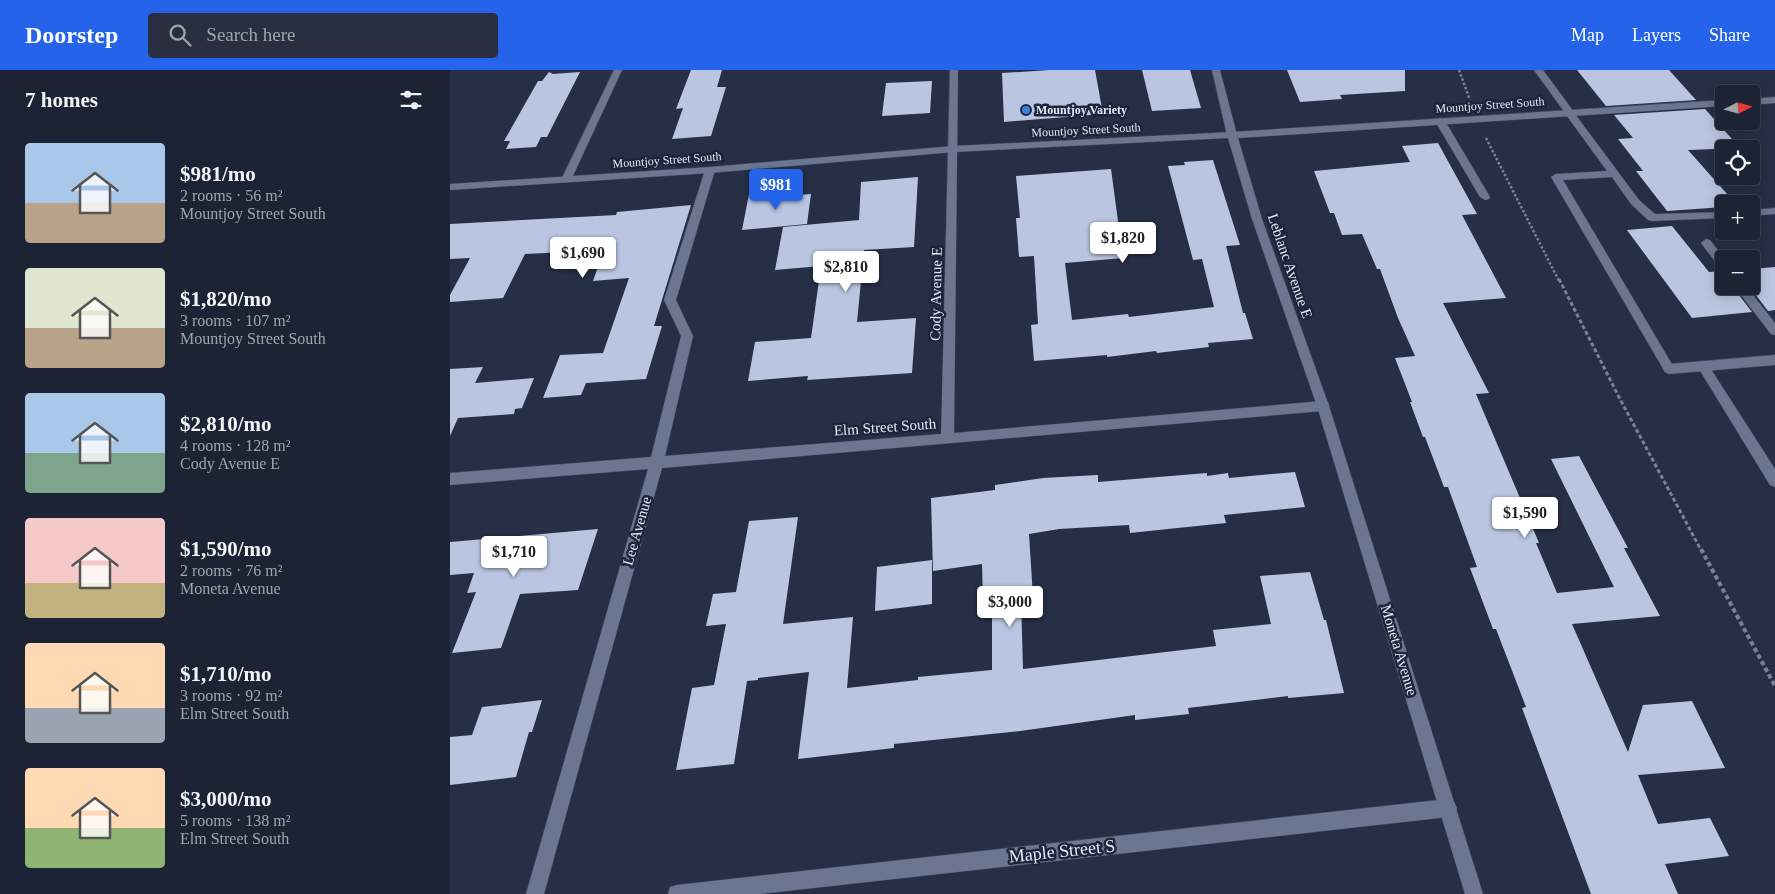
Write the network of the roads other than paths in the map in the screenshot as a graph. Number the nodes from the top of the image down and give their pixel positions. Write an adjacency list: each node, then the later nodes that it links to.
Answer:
1 (618, 70): 14 (street)
2 (954, 70): 11 (street, Cody Avenue E)
3 (1216, 70): 10 (street, Leblanc Avenue E)
4 (1538, 70): 8 (street)
5 (1775, 100): 6 (street)
6 (1760, 101)
7 (1715, 104): 8 (street, Mountjoy Street South)
8 (1569, 112): 9 (street, Mountjoy Street South); 13 (street)
9 (1440, 121): 10 (street, Mountjoy Street South); 16 (street)
10 (1232, 135): 11 (street, Mountjoy Street South); 26 (street, Leblanc Avenue E)
11 (954, 149): 12 (street, Mountjoy Street South); 27 (street, Cody Avenue E)
12 (710, 170): 14 (street, Mountjoy Street South); 28 (street, Lee Avenue)
13 (1614, 174): 19 (street); 25 (street)
14 (566, 180): 15 (street, Mountjoy Street South)
15 (450, 187)
16 (1485, 197)
17 (1775, 211): 18 (street)
18 (1760, 212)
19 (1715, 215)
20 (1706, 243): 21 (street)
21 (1715, 254)
22 (1747, 295): 23 (street)
23 (1775, 331)
24 (1775, 360): 25 (street)
25 (1703, 366): 30 (street)
26 (1323, 406): 27 (street, Elm Street South); 31 (street, Moneta Avenue)
27 (948, 439): 28 (street, Elm Street South)
28 (657, 461): 29 (street, Elm Street South); 32 (street, Lee Avenue)
29 (450, 479)
30 (1775, 482)
31 (1448, 808): 33 (street, Maple Street S); 34 (street, Moneta Avenue)
32 (535, 894)
33 (677, 894)
34 (1474, 894)

